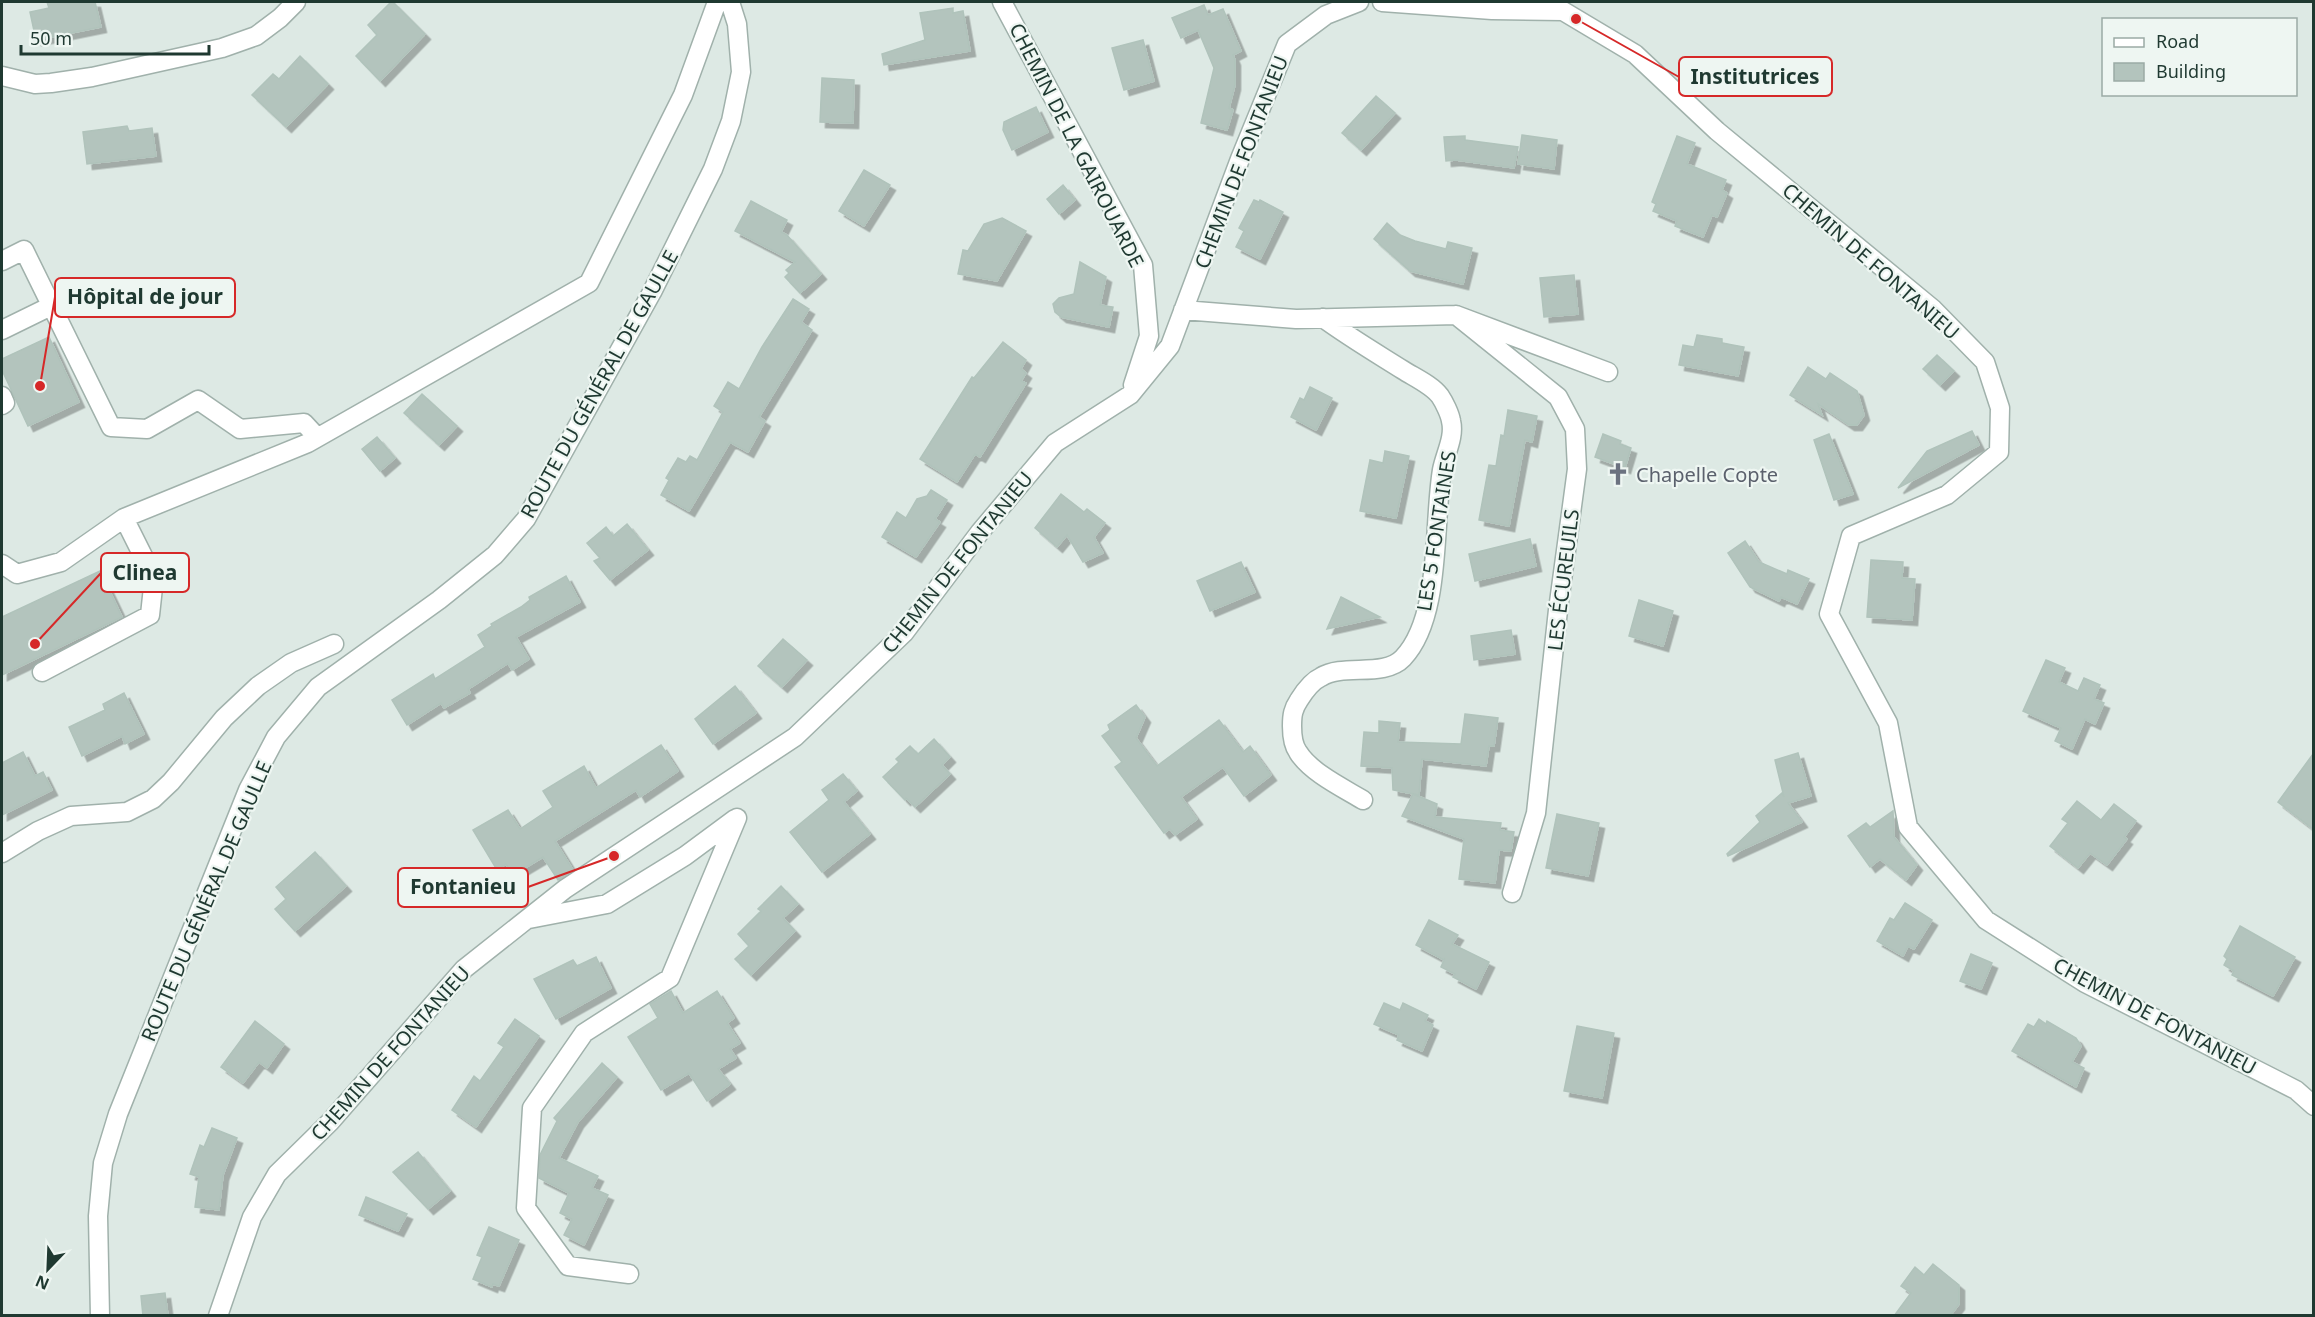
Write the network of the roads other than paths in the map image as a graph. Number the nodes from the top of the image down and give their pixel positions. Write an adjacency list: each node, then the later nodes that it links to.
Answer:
1 (296, 2): 8 (street)
2 (717, 2): 19 (street)
3 (730, 2): 30 (street, ROUTE DU GÉNÉRAL DE GAULLE)
4 (1002, 2): 16 (street, CHEMIN DE LA GAIROUARDE)
5 (1359, 2): 11 (street, CHEMIN DE FONTANIEU)
6 (1383, 2): 7 (street, CHEMIN DE FONTANIEU)
7 (1564, 6): 28 (street, CHEMIN DE FONTANIEU)
8 (2, 76)
9 (2, 261): 10 (street)
10 (51, 306): 14 (street); 19 (street)
11 (1183, 310): 13 (street); 16 (street, CHEMIN DE FONTANIEU)
12 (1456, 315): 13 (street); 15 (street); 26 (street, LES ÉCUREUILS)
13 (1323, 318): 24 (street, LES 5 FONTAINES)
14 (2, 330)
15 (1608, 372)
16 (1130, 395): 27 (street, CHEMIN DE FONTANIEU)
17 (2, 396): 18 (street)
18 (2, 405)
19 (317, 437): 20 (street)
20 (124, 518): 21 (street); 23 (street)
21 (2, 564)
22 (334, 644): 25 (street)
23 (42, 672)
24 (1363, 800)
25 (2, 853)
26 (1512, 893)
27 (526, 920): 29 (street); 31 (street, CHEMIN DE FONTANIEU)
28 (2313, 1107)
29 (630, 1274)
30 (100, 1316)
31 (218, 1316)

